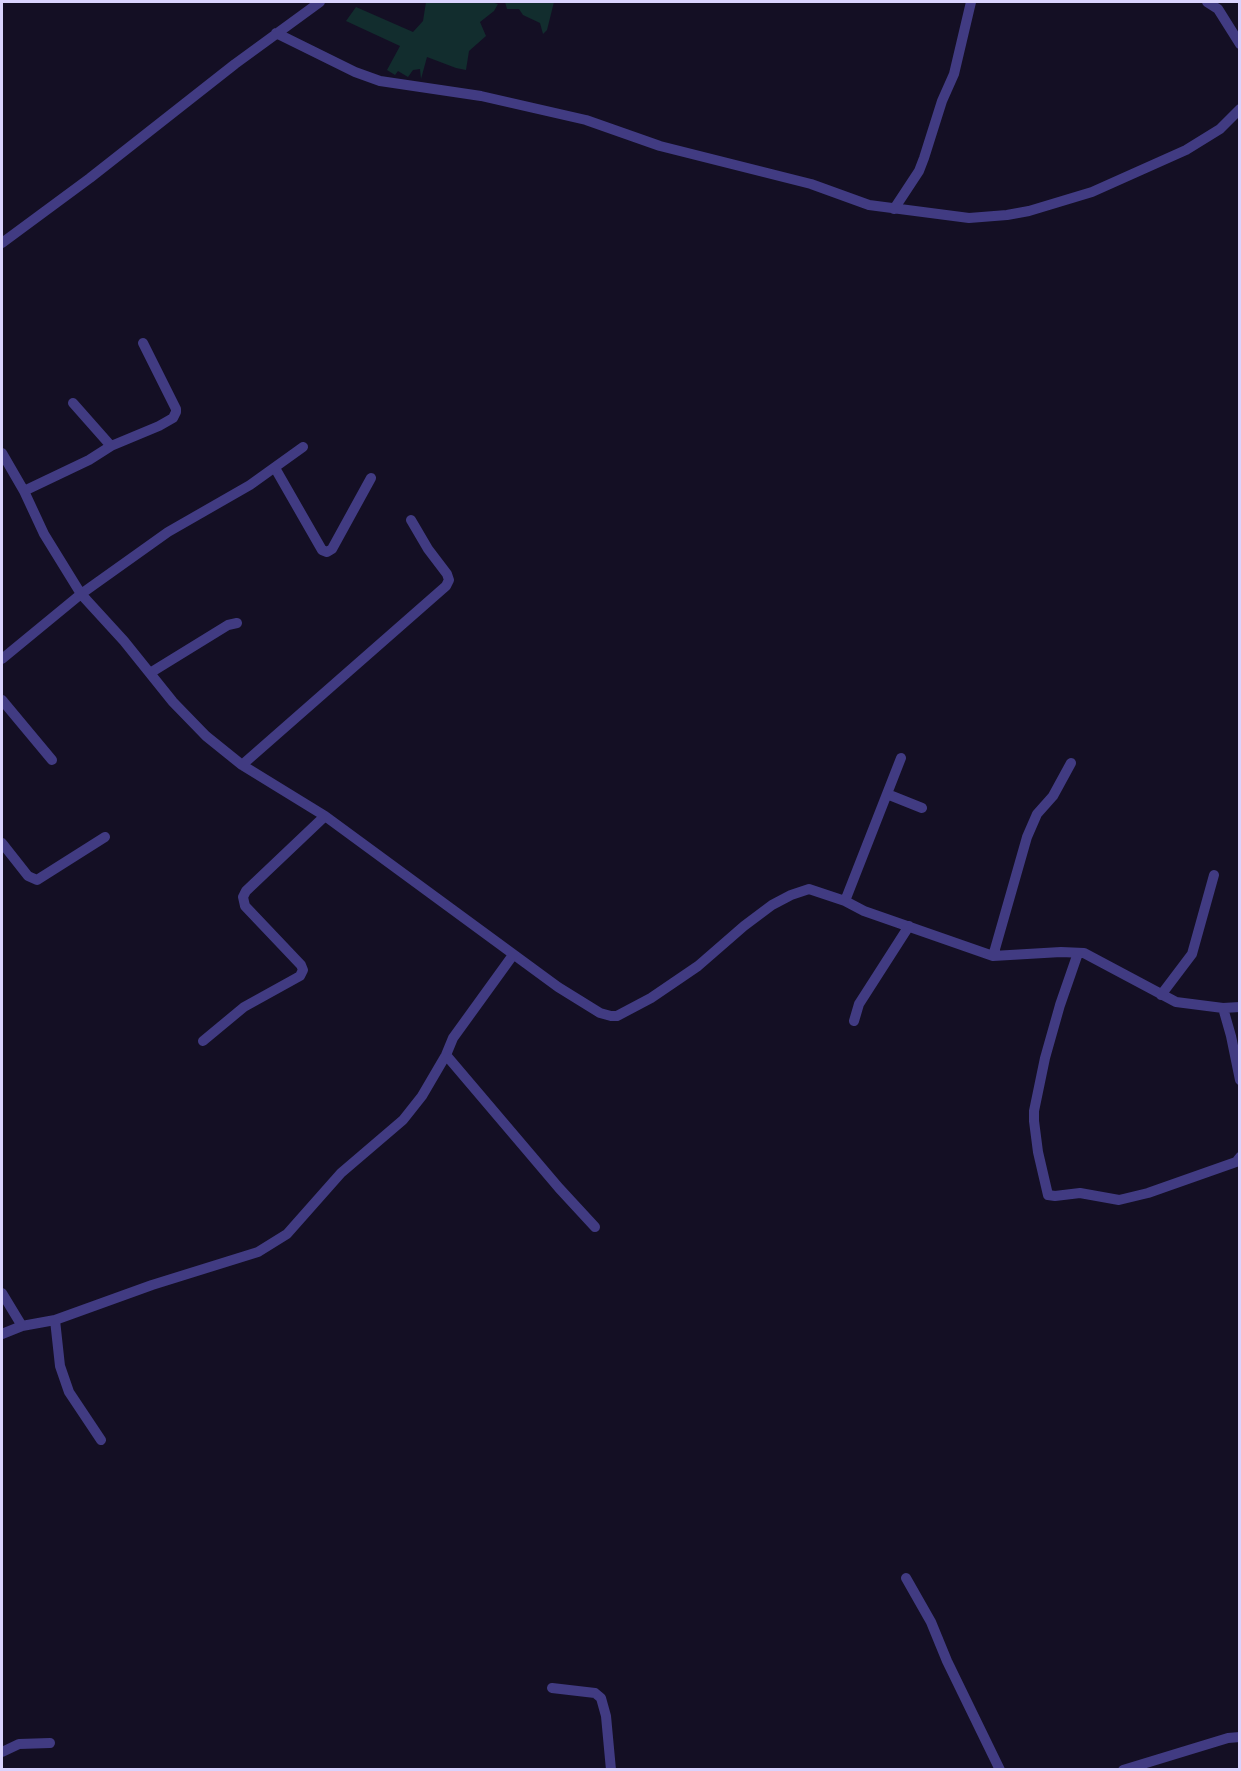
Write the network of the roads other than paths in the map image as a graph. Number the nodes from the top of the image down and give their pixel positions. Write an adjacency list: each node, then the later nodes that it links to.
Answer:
1 (320, 2): 4 (street)
2 (970, 2): 7 (street)
3 (1207, 2): 5 (street)
4 (276, 33): 7 (street); 8 (street)
5 (1239, 44)
6 (1239, 109): 7 (street)
7 (894, 209)
8 (2, 243)
9 (143, 343): 11 (street)
10 (73, 403): 11 (street)
11 (111, 446): 16 (street)
12 (303, 447): 14 (street)
13 (2, 453): 16 (street)
14 (275, 468): 15 (street); 18 (street)
15 (371, 478)
16 (24, 491): 18 (street)
17 (411, 520): 26 (street)
18 (81, 594): 20 (street); 21 (street)
19 (237, 623): 21 (street)
20 (2, 658)
21 (150, 673): 26 (street)
22 (2, 700): 24 (street)
23 (901, 758): 27 (street)
24 (52, 760)
25 (1071, 763): 37 (street)
26 (242, 765): 29 (street)
27 (887, 794): 28 (street); 33 (street)
28 (922, 808)
29 (325, 816): 36 (street); 42 (street)
30 (105, 837): 31 (street)
31 (2, 843)
32 (1214, 875): 38 (street)
33 (845, 901): 34 (street); 36 (street)
34 (909, 926): 37 (street); 41 (street)
35 (1078, 953): 37 (street); 38 (street); 45 (street)
36 (513, 955): 43 (street)
37 (993, 956)
38 (1161, 995): 40 (street)
39 (1239, 1007): 40 (street)
40 (1223, 1008): 44 (street)
41 (854, 1021)
42 (203, 1041)
43 (446, 1055): 46 (street); 48 (street)
44 (1239, 1080)
45 (1239, 1157)
46 (595, 1227)
47 (2, 1293): 49 (street)
48 (55, 1320): 49 (street); 51 (street)
49 (22, 1326): 50 (street)
50 (2, 1334)
51 (101, 1440)
52 (906, 1578): 59 (street)
53 (552, 1688): 58 (street)
54 (1239, 1737): 57 (street)
55 (50, 1743): 56 (street)
56 (2, 1752)
57 (1156, 1765): 60 (street)
58 (610, 1770)
59 (1000, 1770)
60 (1122, 1770)

